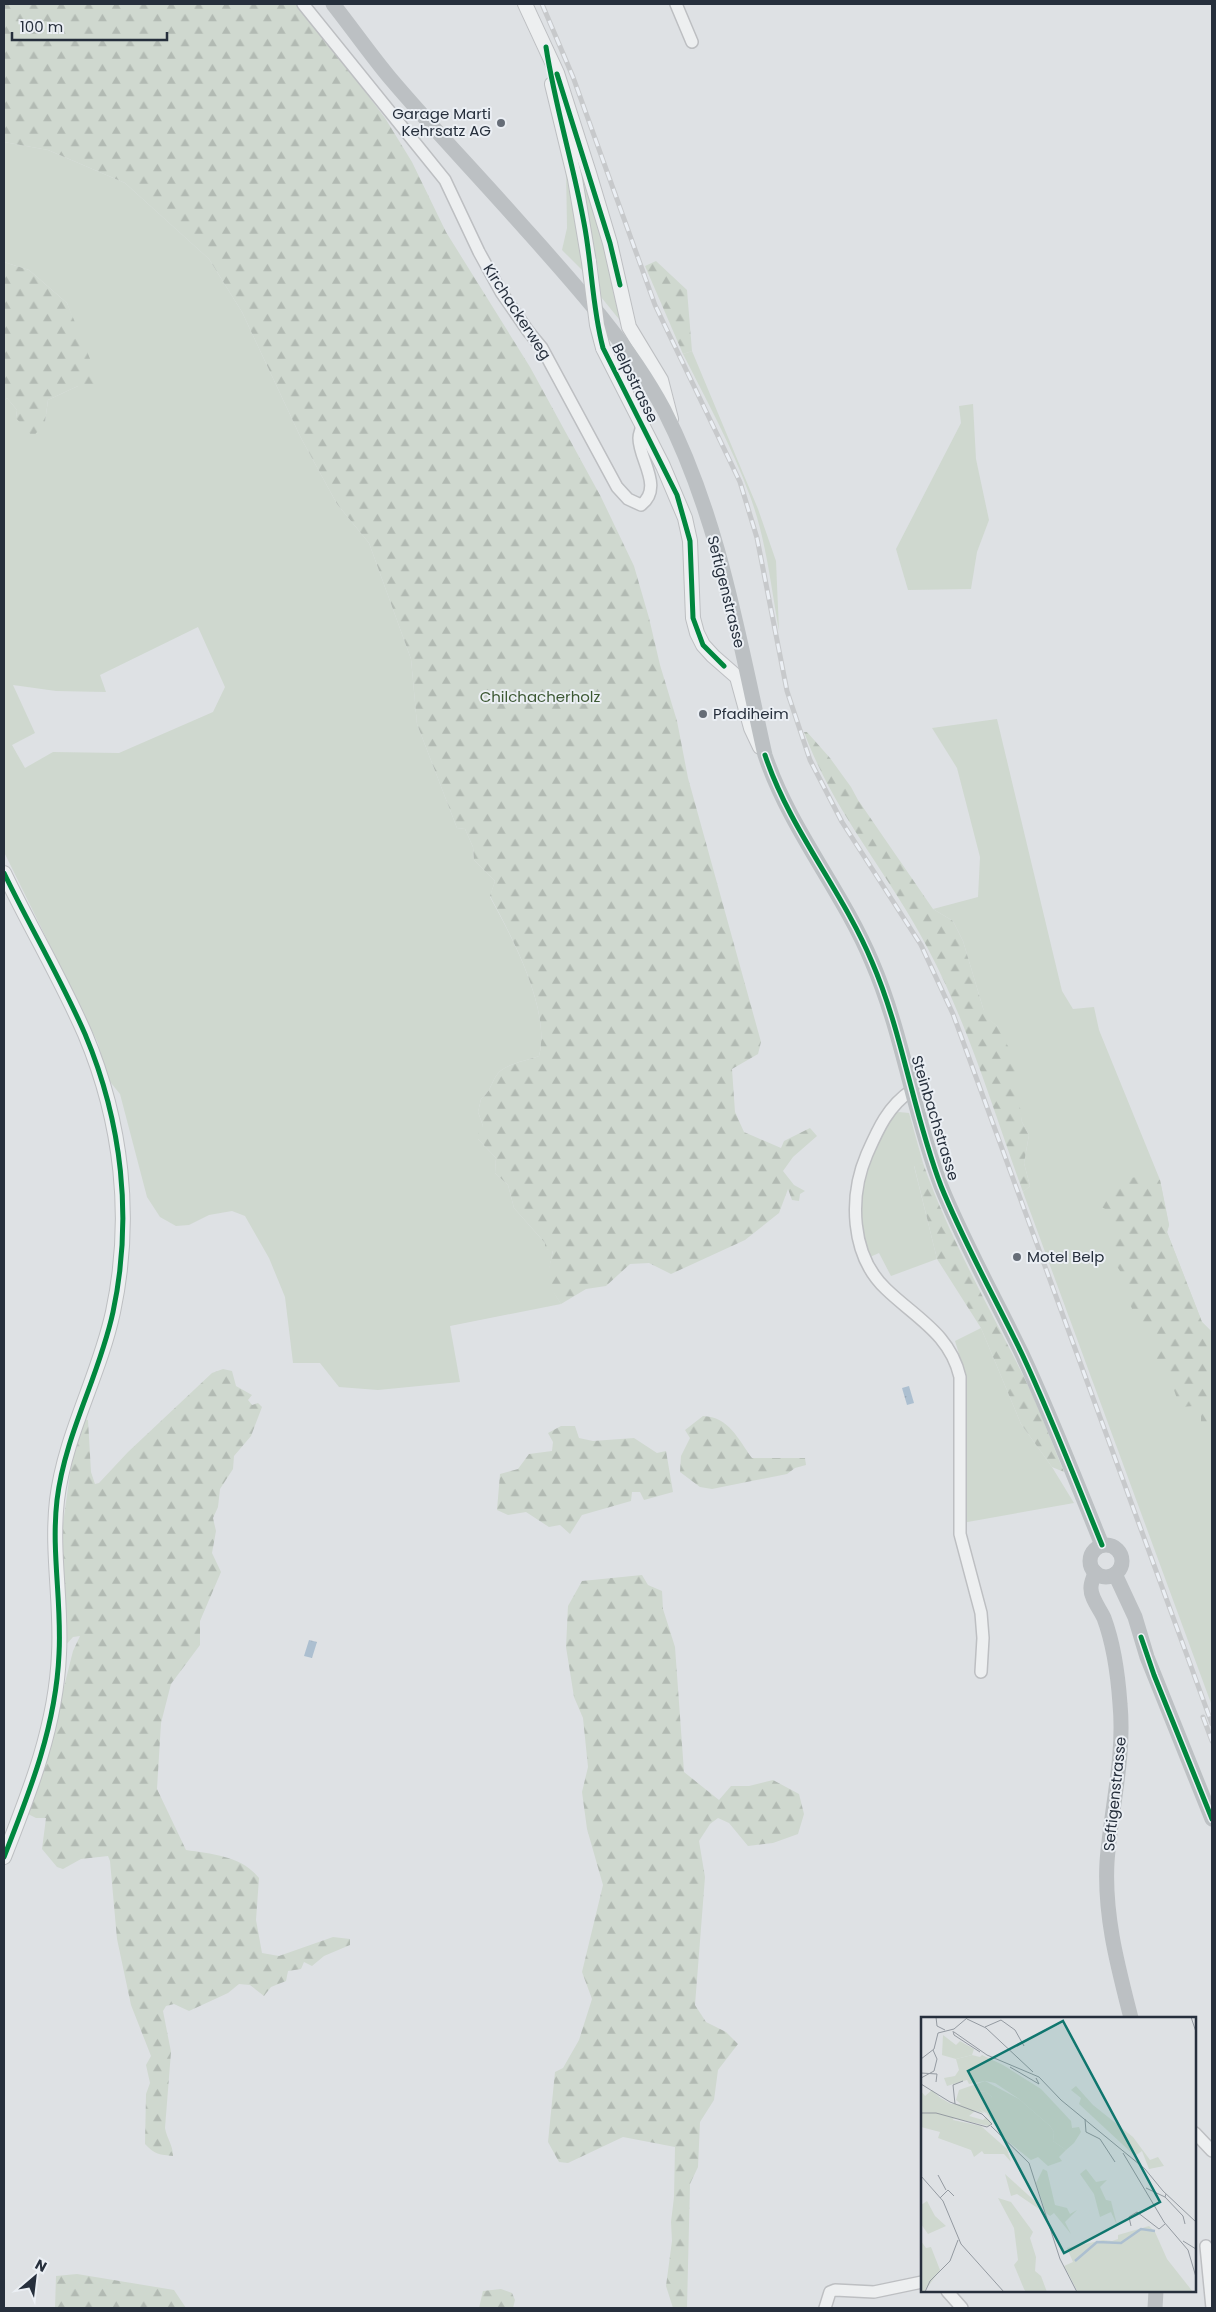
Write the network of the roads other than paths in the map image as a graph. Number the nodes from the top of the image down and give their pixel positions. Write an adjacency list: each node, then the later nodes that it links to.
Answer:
1 (303, 4): 7 (street, Kirchackerweg)
2 (333, 4): 8 (main road, Seftigenstrasse)
3 (525, 4): 6 (street, Belpstrasse)
4 (676, 4): 5 (street)
5 (692, 42)
6 (546, 47): 7 (street, Belpstrasse, bridge); 8 (street, Belpstrasse)
7 (642, 426): 9 (street, Belpstrasse)
8 (674, 432): 9 (main road, Seftigenstrasse)
9 (765, 755): 11 (main road, Steinbachstrasse)
10 (4, 873): 17 (street)
11 (912, 1090): 12 (main road, Steinbachstrasse); 15 (street)
12 (1102, 1545): 13 (main road); 14 (main road)
13 (1095, 1572): 14 (main road); 18 (main road, Seftigenstrasse)
14 (1115, 1574): 16 (main road)
15 (981, 1672)
16 (1212, 1819)
17 (4, 1857)
18 (1131, 2017)
19 (1196, 2133): 20 (street)
20 (1212, 2151)
21 (1206, 2246): 28 (street)
22 (921, 2282): 25 (street)
23 (948, 2292): 26 (street)
24 (1156, 2292): 27 (main road)
25 (825, 2308)
26 (962, 2308)
27 (1155, 2308)
28 (1212, 2308)

